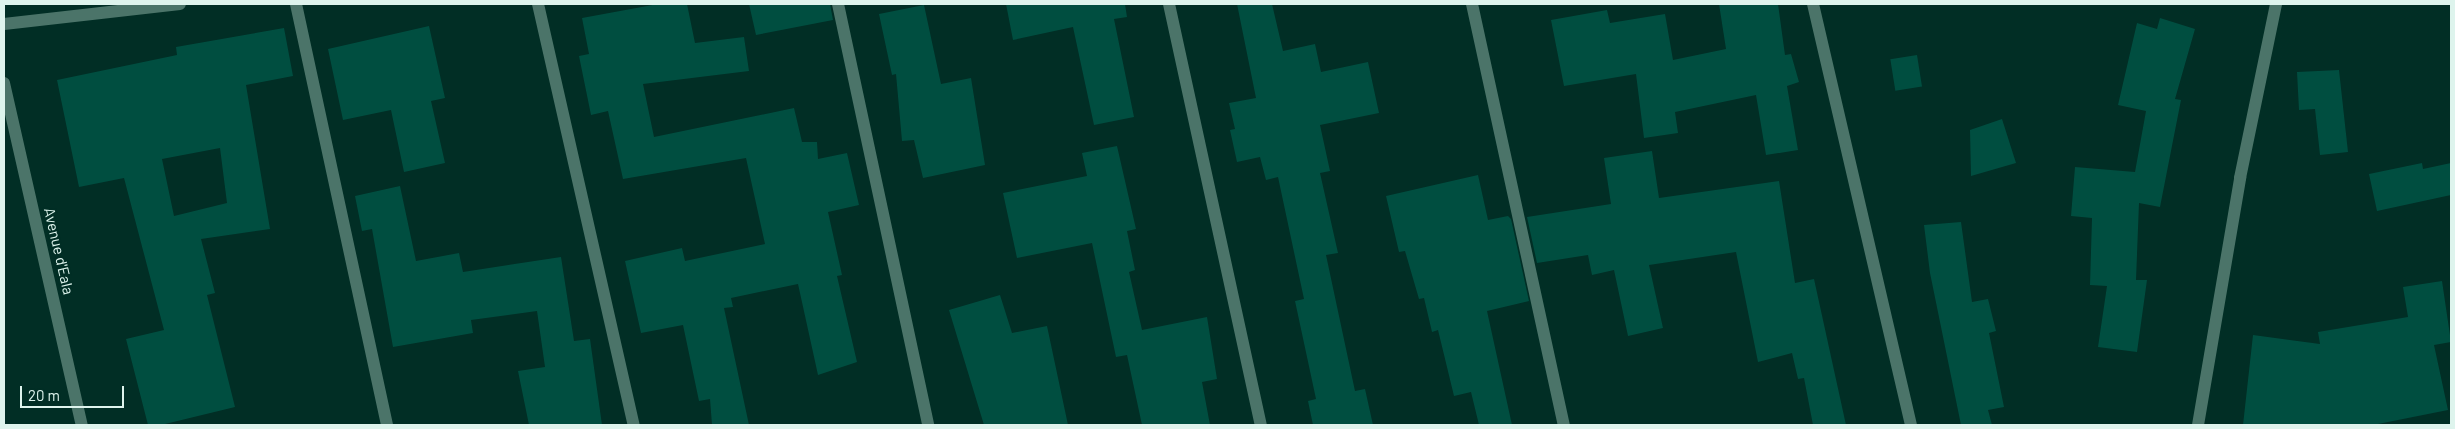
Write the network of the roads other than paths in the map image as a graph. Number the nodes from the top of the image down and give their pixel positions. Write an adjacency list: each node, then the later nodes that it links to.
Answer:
1 (180, 4): 9 (street)
2 (296, 4): 12 (street)
3 (538, 4): 13 (street)
4 (838, 4): 14 (street)
5 (1169, 4): 15 (street)
6 (1472, 4): 16 (street)
7 (1814, 4): 17 (street)
8 (2276, 4): 18 (street)
9 (4, 24)
10 (4, 83): 11 (street, Avenue d'Eala)
11 (82, 425)
12 (387, 425)
13 (634, 425)
14 (928, 425)
15 (1261, 425)
16 (1564, 425)
17 (1911, 425)
18 (2198, 425)

